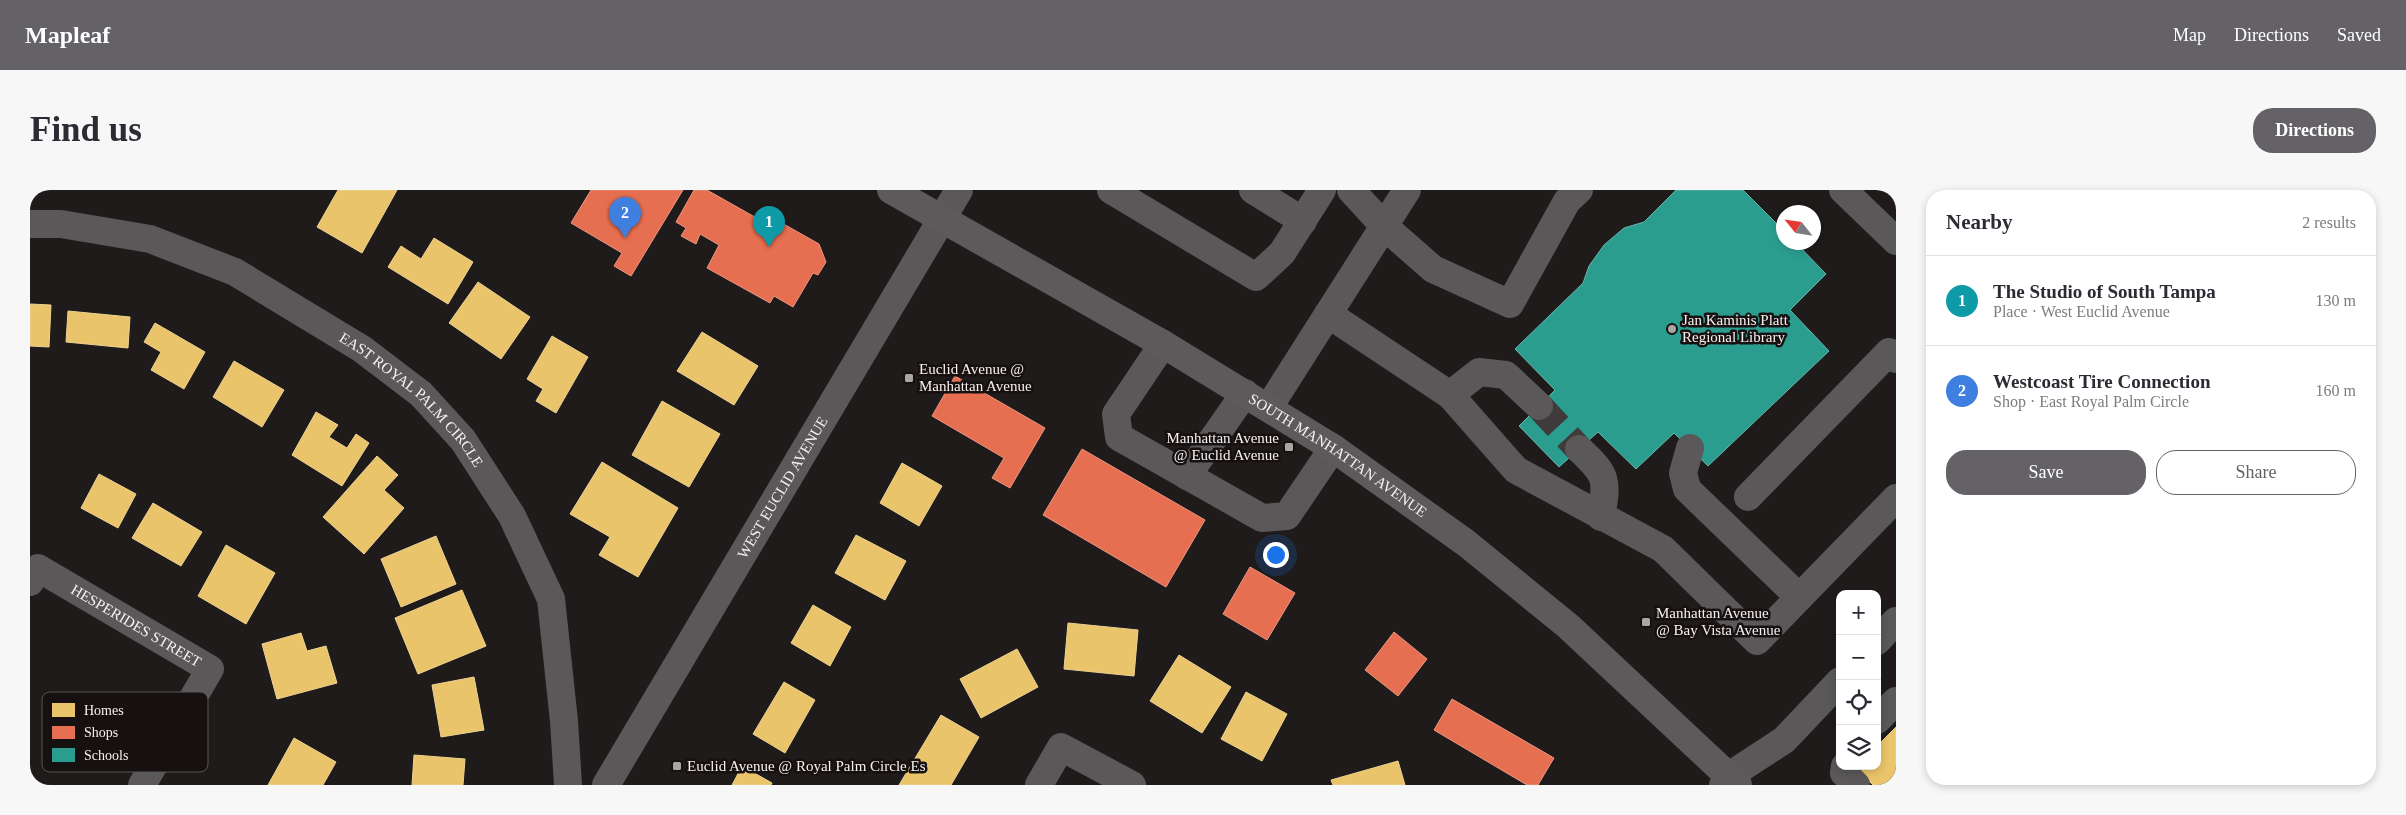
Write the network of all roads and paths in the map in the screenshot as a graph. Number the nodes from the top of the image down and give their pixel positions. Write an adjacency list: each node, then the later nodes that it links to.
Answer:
1 (891, 190): 10 (main road, SOUTH MANHATTAN AVENUE)
2 (959, 190): 10 (street, WEST EUCLID AVENUE)
3 (1111, 190): 11 (street)
4 (1253, 190): 11 (street)
5 (1322, 190): 11 (street)
6 (1351, 190): 13 (street)
7 (1407, 190): 13 (street)
8 (1579, 190): 13 (street)
9 (1843, 190): 14 (street)
10 (942, 219): 16 (main road, SOUTH MANHATTAN AVENUE); 42 (street, WEST EUCLID AVENUE)
11 (1303, 221)
12 (30, 224): 41 (street, EAST ROYAL PALM CIRCLE)
13 (1384, 226): 15 (street)
14 (1892, 230)
15 (1328, 314): 19 (street); 21 (street)
16 (1163, 344): 18 (main road, SOUTH MANHATTAN AVENUE); 25 (street)
17 (1896, 359): 26 (street)
18 (1245, 393): 21 (main road, SOUTH MANHATTAN AVENUE); 25 (street)
19 (1450, 395): 20 (street); 28 (street)
20 (1539, 406)
21 (1269, 408): 22 (main road, SOUTH MANHATTAN AVENUE)
22 (1333, 448): 25 (street); 39 (main road, SOUTH MANHATTAN AVENUE)
23 (1579, 448): 28 (street)
24 (1690, 448): 30 (street)
25 (1187, 476)
26 (1748, 497)
27 (1896, 498): 30 (street)
28 (1600, 517): 30 (street)
29 (30, 582): 34 (street, HESPERIDES STREET)
30 (1799, 597)
31 (1896, 621): 32 (street)
32 (1881, 637)
33 (1836, 685): 39 (street)
34 (197, 692)
35 (1896, 700): 36 (street)
36 (1881, 716)
37 (1844, 770): 46 (street)
38 (150, 772): 40 (street, HESPERIDES STREET)
39 (1730, 782): 45 (street)
40 (142, 785)
41 (568, 785)
42 (606, 785)
43 (1039, 785): 44 (street)
44 (1132, 785)
45 (1702, 785)
46 (1856, 785)

